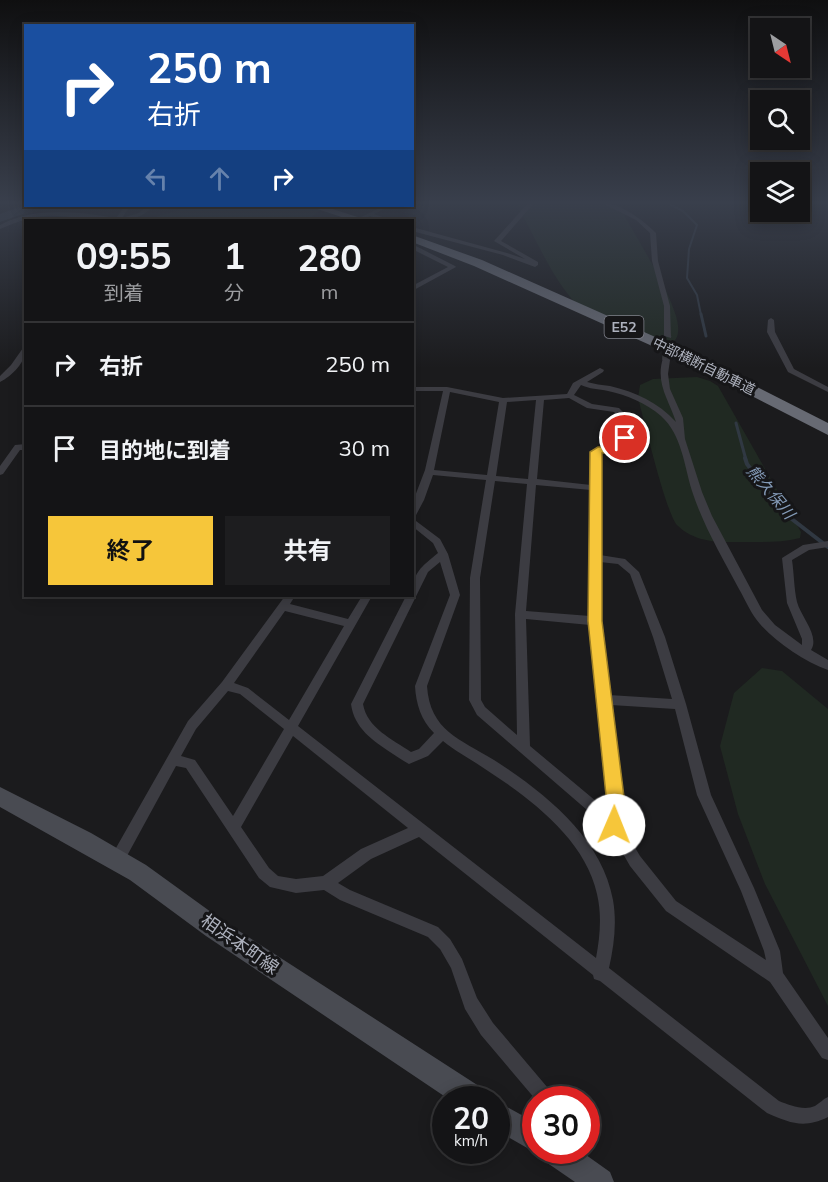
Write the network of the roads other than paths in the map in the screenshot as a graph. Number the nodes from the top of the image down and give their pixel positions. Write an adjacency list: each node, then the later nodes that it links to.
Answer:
1 (434, 257): 6 (street)
2 (463, 257): 22 (highway, 中部横断自動車道 / E52)
3 (514, 257): 4 (street)
4 (526, 257)
5 (655, 257): 8 (street)
6 (414, 287)
7 (771, 320): 18 (street)
8 (668, 336)
9 (24, 353): 12 (street)
10 (666, 360): 23 (street)
11 (0, 366): 12 (street)
12 (14, 367): 14 (street)
13 (600, 370): 15 (street)
14 (0, 380)
15 (582, 382): 19 (street); 23 (street)
16 (414, 389): 17 (street)
17 (447, 389): 21 (street); 26 (street)
18 (828, 390)
19 (570, 396): 20 (street); 29 (street)
20 (540, 398): 21 (street); 28 (street)
21 (503, 400): 27 (street)
22 (828, 430)
23 (681, 439): 43 (street)
24 (22, 447): 25 (street)
25 (0, 472)
26 (430, 472): 27 (street); 30 (street)
27 (492, 478): 28 (street); 50 (street)
28 (532, 483): 29 (street); 40 (street)
29 (596, 488): 34 (street)
30 (414, 511)
31 (414, 523): 33 (street)
32 (828, 544): 43 (street)
33 (443, 554): 35 (street); 49 (street)
34 (596, 558): 41 (street); 47 (street)
35 (414, 590)
36 (289, 597): 39 (street)
37 (366, 597): 42 (street)
38 (410, 597): 49 (street)
39 (284, 607): 42 (street); 45 (street)
40 (520, 614): 41 (street); 50 (street)
41 (595, 621): 46 (street)
42 (351, 624): 48 (street)
43 (804, 652): 44 (street)
44 (828, 664)
45 (226, 685): 48 (street); 51 (street)
46 (604, 700): 47 (street); 53 (street)
47 (680, 704): 59 (street)
48 (292, 730): 54 (street); 55 (street)
49 (441, 734): 58 (street)
50 (524, 746): 53 (street)
51 (172, 759): 54 (street); 56 (street)
52 (0, 796): 56 (main road, 相浜本町線)
53 (614, 825): 59 (street)
54 (233, 828): 57 (street)
55 (419, 830): 57 (street); 58 (street)
56 (117, 860): 61 (main road, 相浜本町線)
57 (325, 883): 62 (street)
58 (600, 973): 63 (street)
59 (776, 976): 60 (street)
60 (828, 1052)
61 (454, 1086)
62 (535, 1086)
63 (828, 1106)
64 (578, 1164): 65 (main road)
65 (600, 1182)

